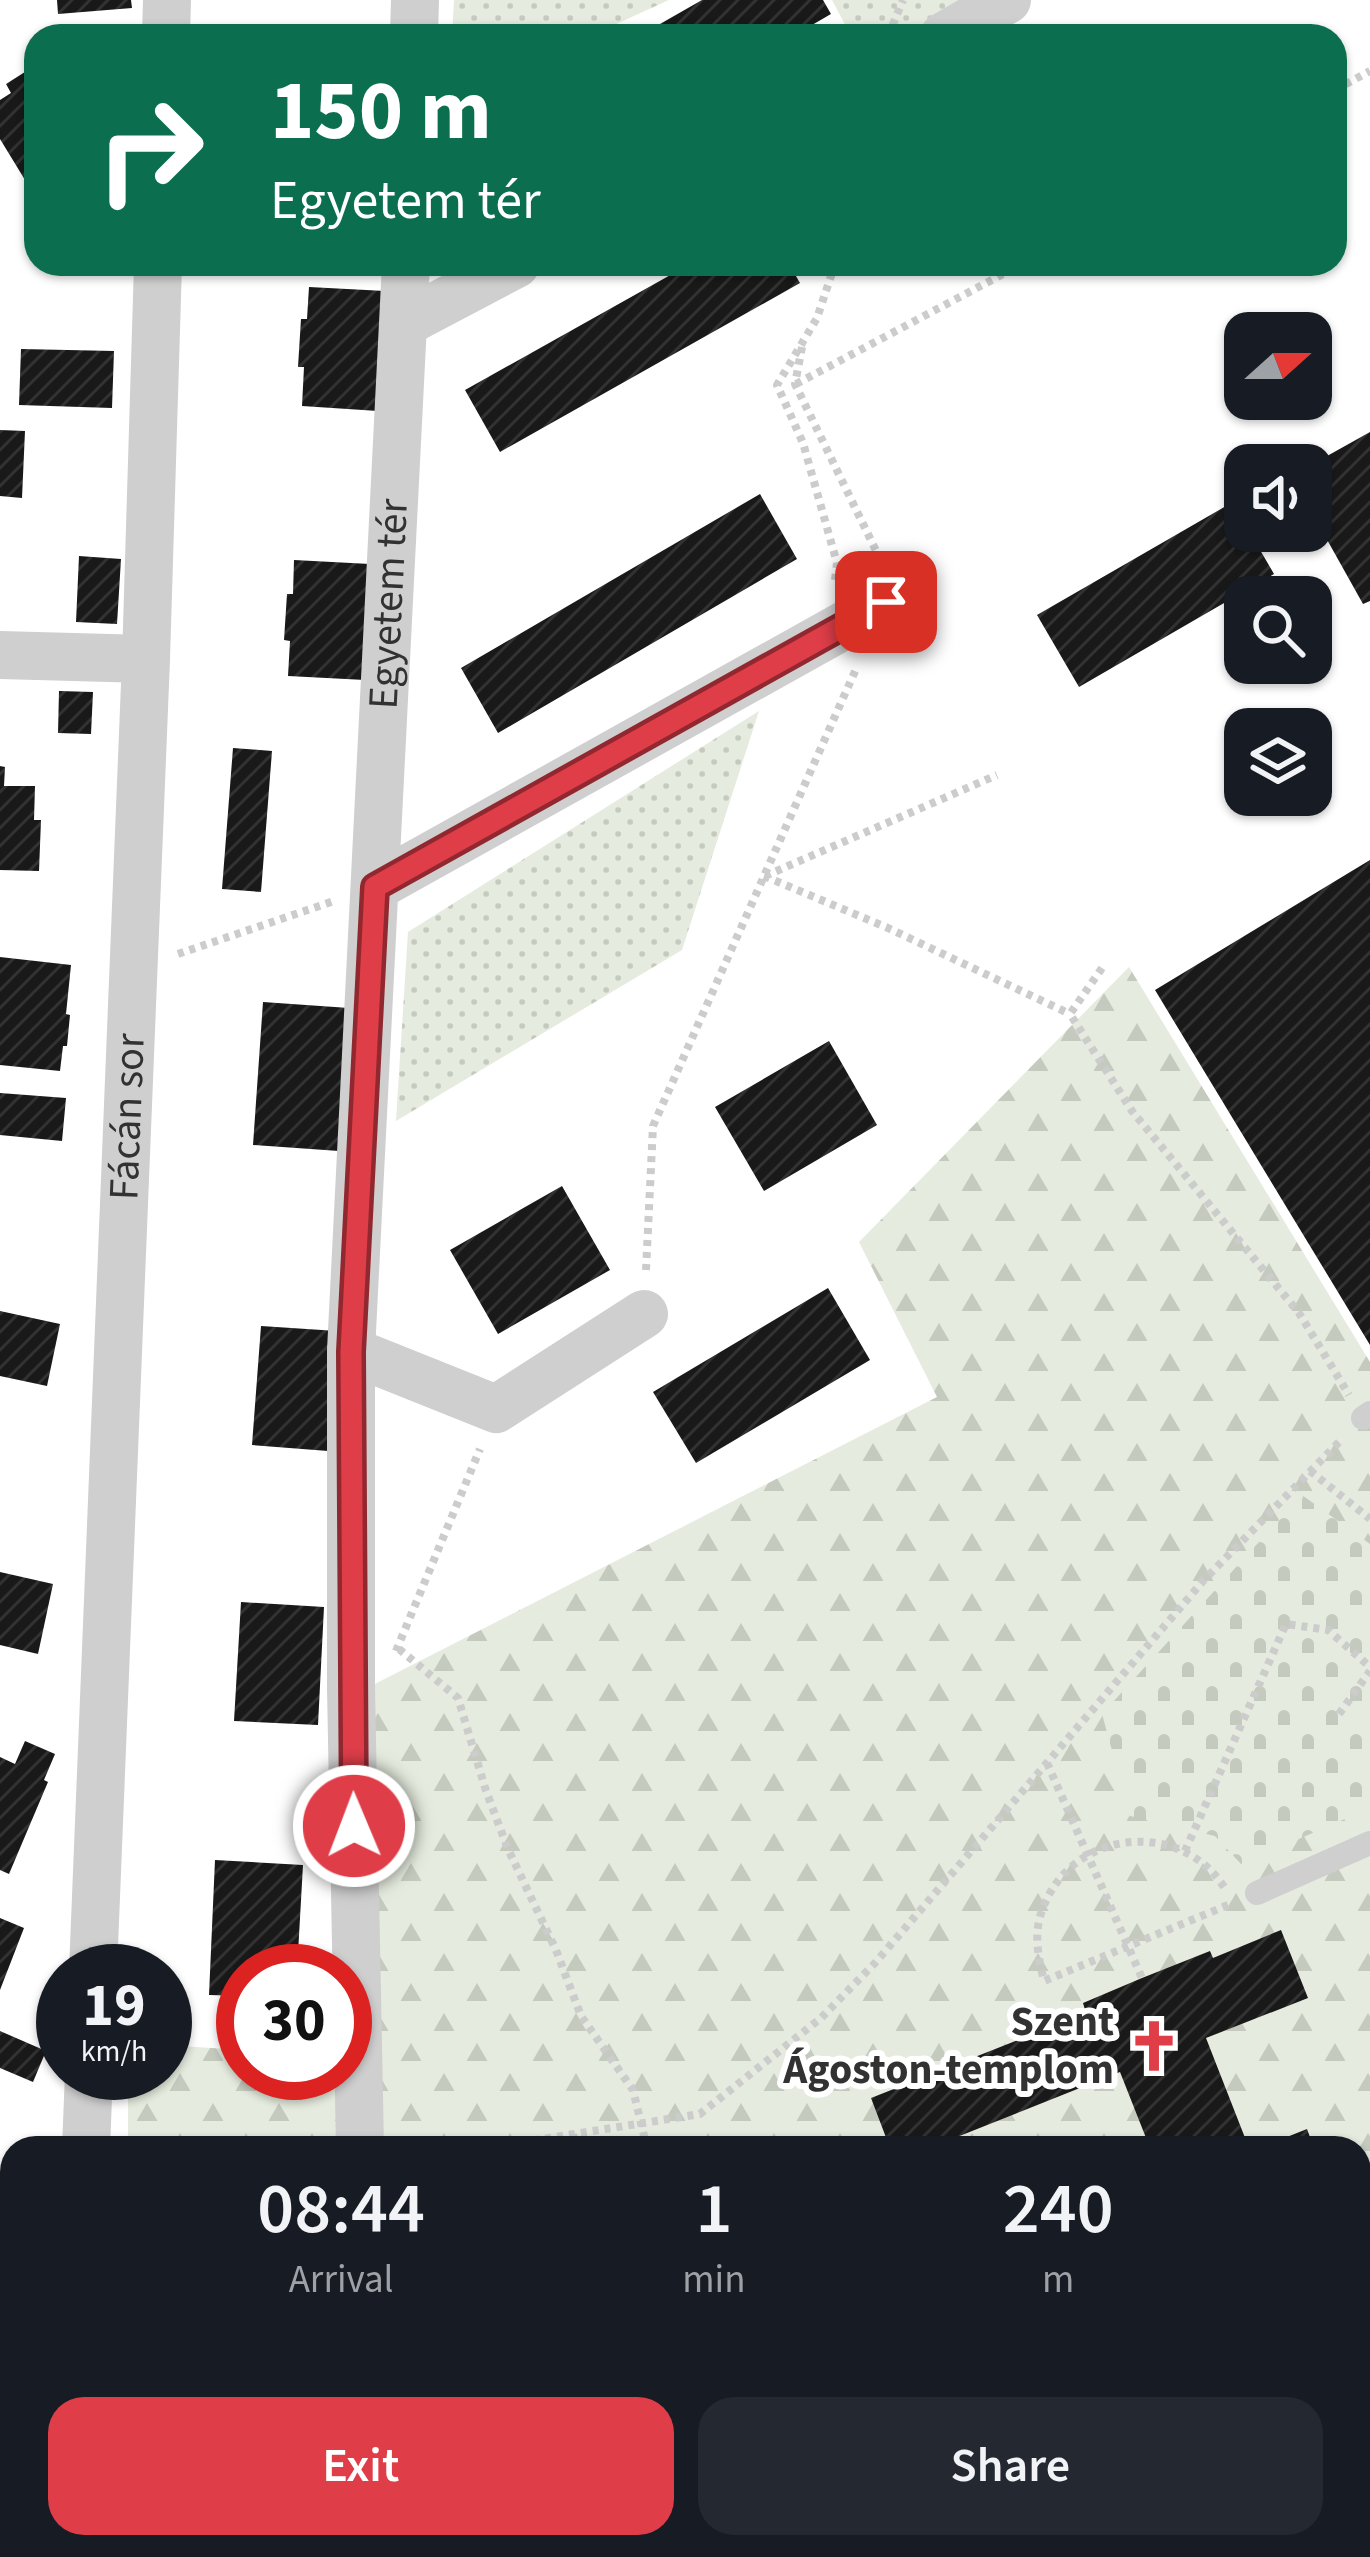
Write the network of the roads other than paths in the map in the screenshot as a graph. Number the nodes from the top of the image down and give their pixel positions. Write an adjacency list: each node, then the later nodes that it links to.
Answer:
1 (1007, 0): 2 (street)
2 (965, 24)
3 (158, 276): 9 (street, Fácán sor)
4 (406, 276): 6 (street, Egyetem tér)
5 (493, 276): 6 (street)
6 (404, 322): 10 (street, Egyetem tér)
7 (887, 588): 10 (street)
8 (0, 655): 9 (street)
9 (146, 659): 15 (street, Fácán sor)
10 (375, 887): 12 (street, Egyetem tér)
11 (644, 1314): 12 (street)
12 (351, 1352): 18 (street, Egyetem tér)
13 (1370, 1843): 14 (lane)
14 (1257, 1893)
15 (94, 1944)
16 (87, 2100): 17 (street)
17 (86, 2136)
18 (359, 2136)

